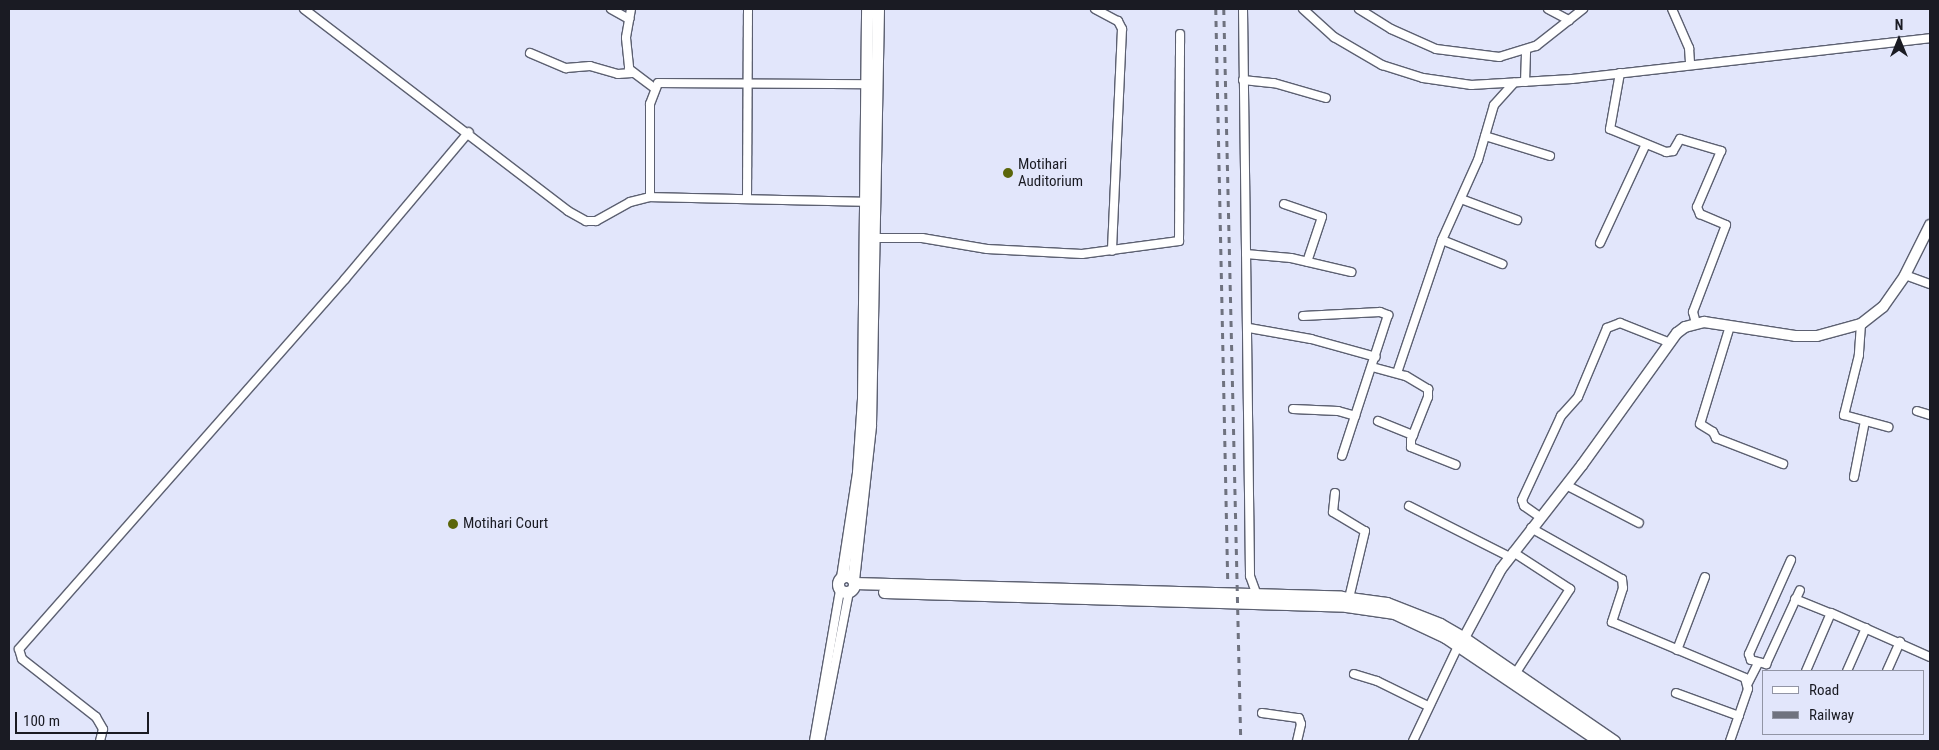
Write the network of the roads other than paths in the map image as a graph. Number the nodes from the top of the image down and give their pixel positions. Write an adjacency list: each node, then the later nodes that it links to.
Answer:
1 (304, 9): 30 (street)
2 (611, 9): 14 (street)
3 (631, 9): 14 (street)
4 (748, 9): 24 (street)
5 (867, 9): 27 (main road)
6 (878, 9): 27 (main road)
7 (1095, 9): 44 (street)
8 (1243, 9): 23 (street)
9 (1303, 9): 26 (street)
10 (1359, 9): 18 (street)
11 (1548, 9): 15 (street)
12 (1583, 9): 15 (street)
13 (1672, 9): 20 (street)
14 (629, 19): 21 (street)
15 (1569, 20): 18 (street)
16 (1180, 34): 44 (street)
17 (1930, 38): 20 (street)
18 (1526, 52): 25 (street)
19 (530, 53): 21 (street)
20 (1690, 64): 22 (street)
21 (632, 73): 28 (street)
22 (1620, 73): 25 (street); 32 (street)
23 (1244, 80): 29 (street); 45 (street)
24 (748, 81): 27 (street); 28 (street); 35 (street)
25 (1525, 82): 26 (street)
26 (1514, 83): 31 (street)
27 (872, 84): 37 (main road)
28 (654, 88): 34 (street)
29 (1326, 98)
30 (469, 132): 34 (street); 103 (street)
31 (1485, 136): 33 (street); 36 (street)
32 (1646, 144): 43 (street); 52 (street)
33 (1550, 156)
34 (650, 198): 35 (street)
35 (747, 199): 37 (street)
36 (1461, 199): 39 (street); 42 (street)
37 (871, 202): 41 (main road); 81 (main road)
38 (1284, 204): 46 (street)
39 (1517, 220)
40 (1930, 225): 49 (street)
41 (876, 238): 44 (street); 81 (main road)
42 (1442, 240): 47 (street); 59 (street)
43 (1600, 244)
44 (1112, 251)
45 (1246, 254): 46 (street); 55 (street)
46 (1307, 262): 48 (street)
47 (1502, 264)
48 (1351, 272)
49 (1905, 275): 50 (street); 53 (street)
50 (1930, 284)
51 (1303, 316): 57 (street)
52 (1696, 323): 54 (street); 56 (street)
53 (1861, 324): 54 (street); 64 (street)
54 (1730, 326): 69 (street)
55 (1249, 328): 57 (street); 83 (street)
56 (1668, 342): 72 (street); 75 (street)
57 (1376, 357): 58 (street)
58 (1372, 366): 59 (street); 63 (street)
59 (1397, 373): 67 (street)
60 (1293, 409): 63 (street)
61 (1917, 411): 62 (street)
62 (1930, 415)
63 (1355, 416): 68 (street)
64 (1865, 421): 66 (street); 71 (street)
65 (1378, 422): 67 (street)
66 (1888, 426)
67 (1413, 435): 70 (street)
68 (1342, 456)
69 (1783, 464)
70 (1456, 465)
71 (1854, 477)
72 (1566, 485): 75 (street); 76 (street)
73 (1335, 493): 84 (street)
74 (1410, 506): 78 (street)
75 (1540, 517): 77 (street)
76 (1639, 523)
77 (1531, 528): 78 (street); 90 (street)
78 (1512, 554): 88 (street); 97 (street)
79 (1791, 560): 92 (street)
80 (1705, 576): 90 (street)
81 (848, 585): 83 (main road); 88 (main road); 104 (street); 105 (street)
82 (1800, 590): 85 (street)
83 (1257, 595): 84 (main road)
84 (1349, 598): 88 (main road)
85 (1795, 599): 86 (street); 92 (street)
86 (1830, 613): 87 (street); 93 (street)
87 (1866, 628): 89 (street); 94 (street)
88 (1461, 642): 97 (main road); 100 (street); 108 (main road)
89 (1900, 642): 91 (street); 95 (street)
90 (1677, 650): 98 (street)
91 (1930, 657)
92 (1758, 664): 98 (street)
93 (1806, 670)
94 (1848, 670)
95 (1887, 670)
96 (1354, 674): 100 (street)
97 (1515, 674): 109 (main road)
98 (1748, 683): 102 (street)
99 (1676, 693): 102 (street)
100 (1428, 706): 107 (street)
101 (1262, 713): 106 (street)
102 (1739, 716): 110 (street)
103 (100, 741)
104 (814, 741)
105 (820, 741)
106 (1297, 741)
107 (1414, 741)
108 (1598, 741)
109 (1614, 741)
110 (1730, 741)

